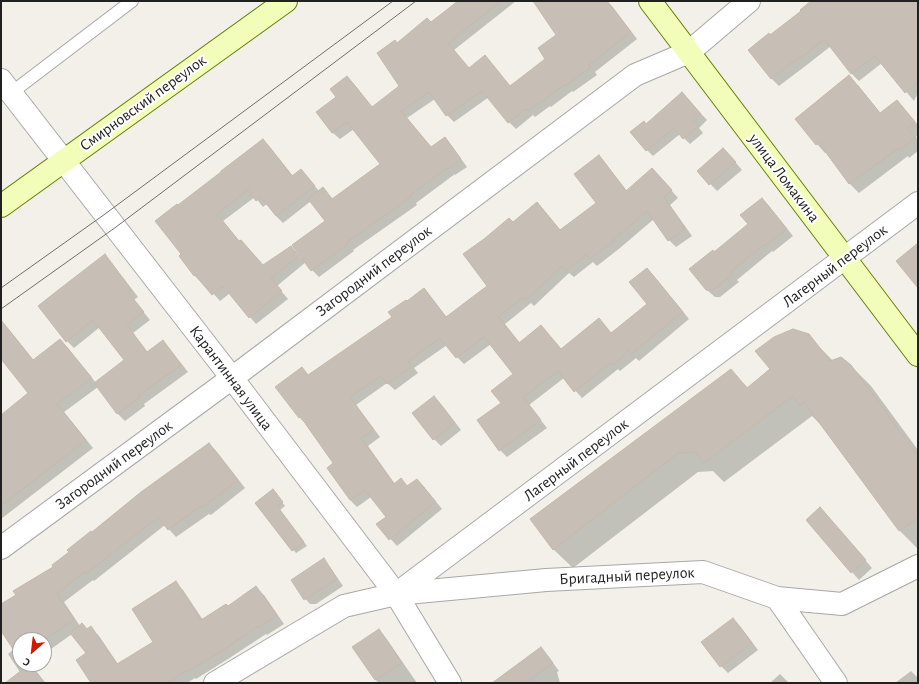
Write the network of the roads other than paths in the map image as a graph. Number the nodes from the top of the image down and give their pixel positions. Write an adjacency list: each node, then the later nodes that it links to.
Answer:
1 (132, 1): 6 (lane)
2 (650, 1): 5 (main road, улица Ломакина)
3 (749, 1): 5 (street, Загородний переулок)
4 (282, 2): 7 (main road, Смирновский переулок)
5 (688, 52): 10 (main road, улица Ломакина); 12 (street, Загородний переулок)
6 (6, 86): 7 (street, Карантинная улица)
7 (64, 160): 9 (main road, Смирновский переулок); 12 (street, Карантинная улица)
8 (918, 204): 10 (street, Лагерный переулок)
9 (1, 206)
10 (845, 259): 11 (main road, улица Ломакина); 15 (street, Лагерный переулок)
11 (918, 355)
12 (232, 378): 13 (street, Загородний переулок); 15 (street, Карантинная улица)
13 (1, 548)
14 (918, 566): 16 (street, Бригадный переулок)
15 (396, 594): 16 (street, Бригадный переулок); 17 (street, Лагерный переулок); 18 (street, Карантинная улица)
16 (777, 598): 19 (street)
17 (215, 683)
18 (450, 683)
19 (836, 683)

